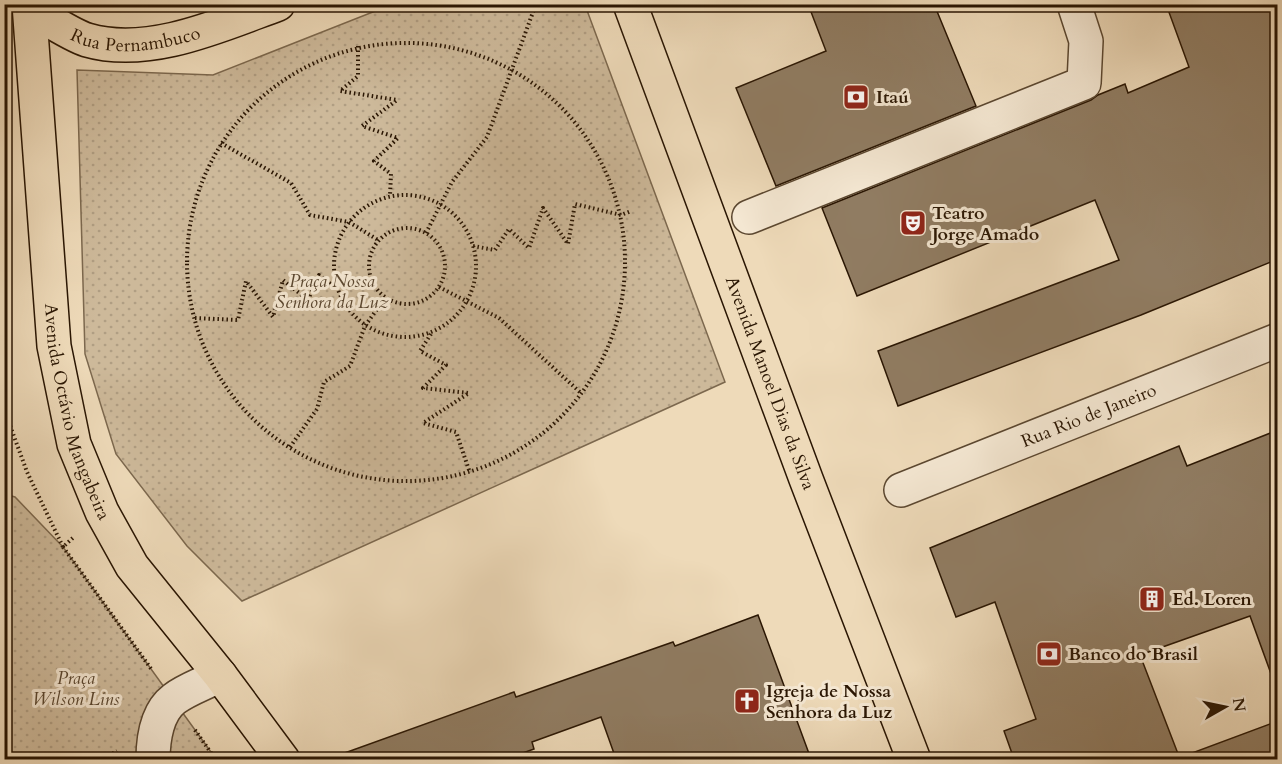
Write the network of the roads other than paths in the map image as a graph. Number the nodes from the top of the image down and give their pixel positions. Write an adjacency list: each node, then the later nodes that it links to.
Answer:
1 (278, 4): 4 (main road, Rua Pernambuco)
2 (630, 4): 11 (main road, Avenida Manoel Dias da Silva)
3 (1074, 4): 5 (street)
4 (30, 7): 8 (main road, Avenida Octávio Mangabeira)
5 (749, 218)
6 (1278, 340): 7 (street, Rua Rio de Janeiro)
7 (901, 490)
8 (220, 675): 9 (street); 10 (main road, Avenida Octávio Mangabeira)
9 (153, 759)
10 (283, 759)
11 (914, 759)

